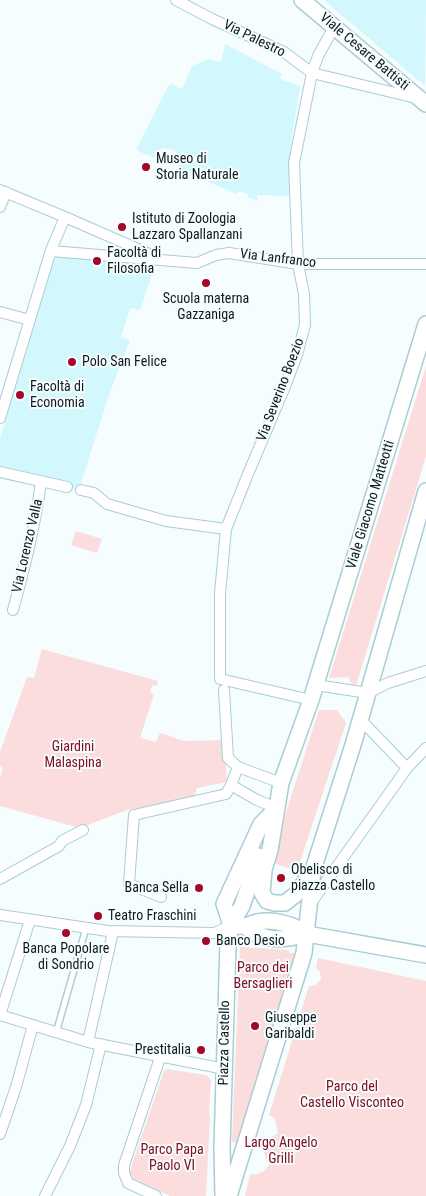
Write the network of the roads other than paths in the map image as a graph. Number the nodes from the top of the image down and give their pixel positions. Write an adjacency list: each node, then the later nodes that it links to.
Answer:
1 (176, 0): 4 (street, Via Palestro)
2 (302, 0): 3 (street, Viale Cesare Battisti)
3 (334, 28): 4 (street, Via Severino Boezio); 5 (street, Viale Cesare Battisti)
4 (312, 72): 5 (street, Via Palestro); 11 (street, Via Severino Boezio)
5 (423, 101)
6 (3, 191): 7 (street); 8 (street)
7 (0, 207)
8 (65, 217): 9 (street); 10 (street)
9 (51, 251): 10 (street, Via Lanfranco); 14 (street)
10 (162, 260): 11 (street, Via Lanfranco)
11 (298, 264): 12 (street, Via Lanfranco); 22 (street, Via Severino Boezio)
12 (426, 264)
13 (0, 312): 14 (street)
14 (30, 320): 16 (street)
15 (426, 324): 25 (street, Viale Giacomo Matteotti)
16 (0, 418)
17 (0, 472): 18 (street)
18 (41, 482): 19 (street); 23 (street, Via Lorenzo Valla)
19 (67, 487)
20 (81, 490): 22 (street)
21 (426, 491): 27 (street, Viale Giacomo Matteotti)
22 (226, 530): 28 (street, Via Severino Boezio)
23 (13, 610)
24 (426, 671): 27 (street)
25 (316, 685): 27 (street); 28 (street, Viale Giacomo Matteotti)
26 (224, 690): 31 (street)
27 (368, 694): 29 (street, Viale Giacomo Matteotti)
28 (311, 700): 33 (street, Viale Giacomo Matteotti)
29 (360, 719): 32 (street); 37 (street, Viale Giacomo Matteotti)
30 (426, 748): 32 (street)
31 (238, 767): 33 (street); 34 (street)
32 (407, 768): 40 (street)
33 (281, 783): 35 (street, Viale Giacomo Matteotti)
34 (231, 785): 35 (street); 39 (street)
35 (276, 808): 37 (street, Viale Giacomo Matteotti); 43 (street, Viale Giacomo Matteotti)
36 (83, 830): 38 (street)
37 (313, 870): 40 (street, Viale Giacomo Matteotti)
38 (0, 879)
39 (161, 897)
40 (309, 906): 46 (street, Viale Giacomo Matteotti)
41 (0, 915): 42 (street)
42 (30, 920): 44 (street); 48 (street)
43 (239, 926): 45 (street); 46 (street); 54 (street, Piazza Castello)
44 (86, 928): 45 (street); 50 (lane)
45 (114, 932): 51 (street)
46 (307, 934): 47 (street); 57 (street)
47 (426, 955)
48 (0, 1015): 49 (street)
49 (33, 1025): 50 (street); 55 (street)
50 (56, 1033): 51 (street)
51 (88, 1042): 52 (street)
52 (102, 1044): 53 (street); 59 (street)
53 (160, 1058): 54 (street); 58 (street)
54 (225, 1069): 56 (street, Piazza Castello)
55 (0, 1134)
56 (222, 1147): 57 (street); 60 (street, Piazza Castello)
57 (243, 1153): 61 (street)
58 (150, 1195)
59 (45, 1196)
60 (223, 1196)
61 (229, 1196)

